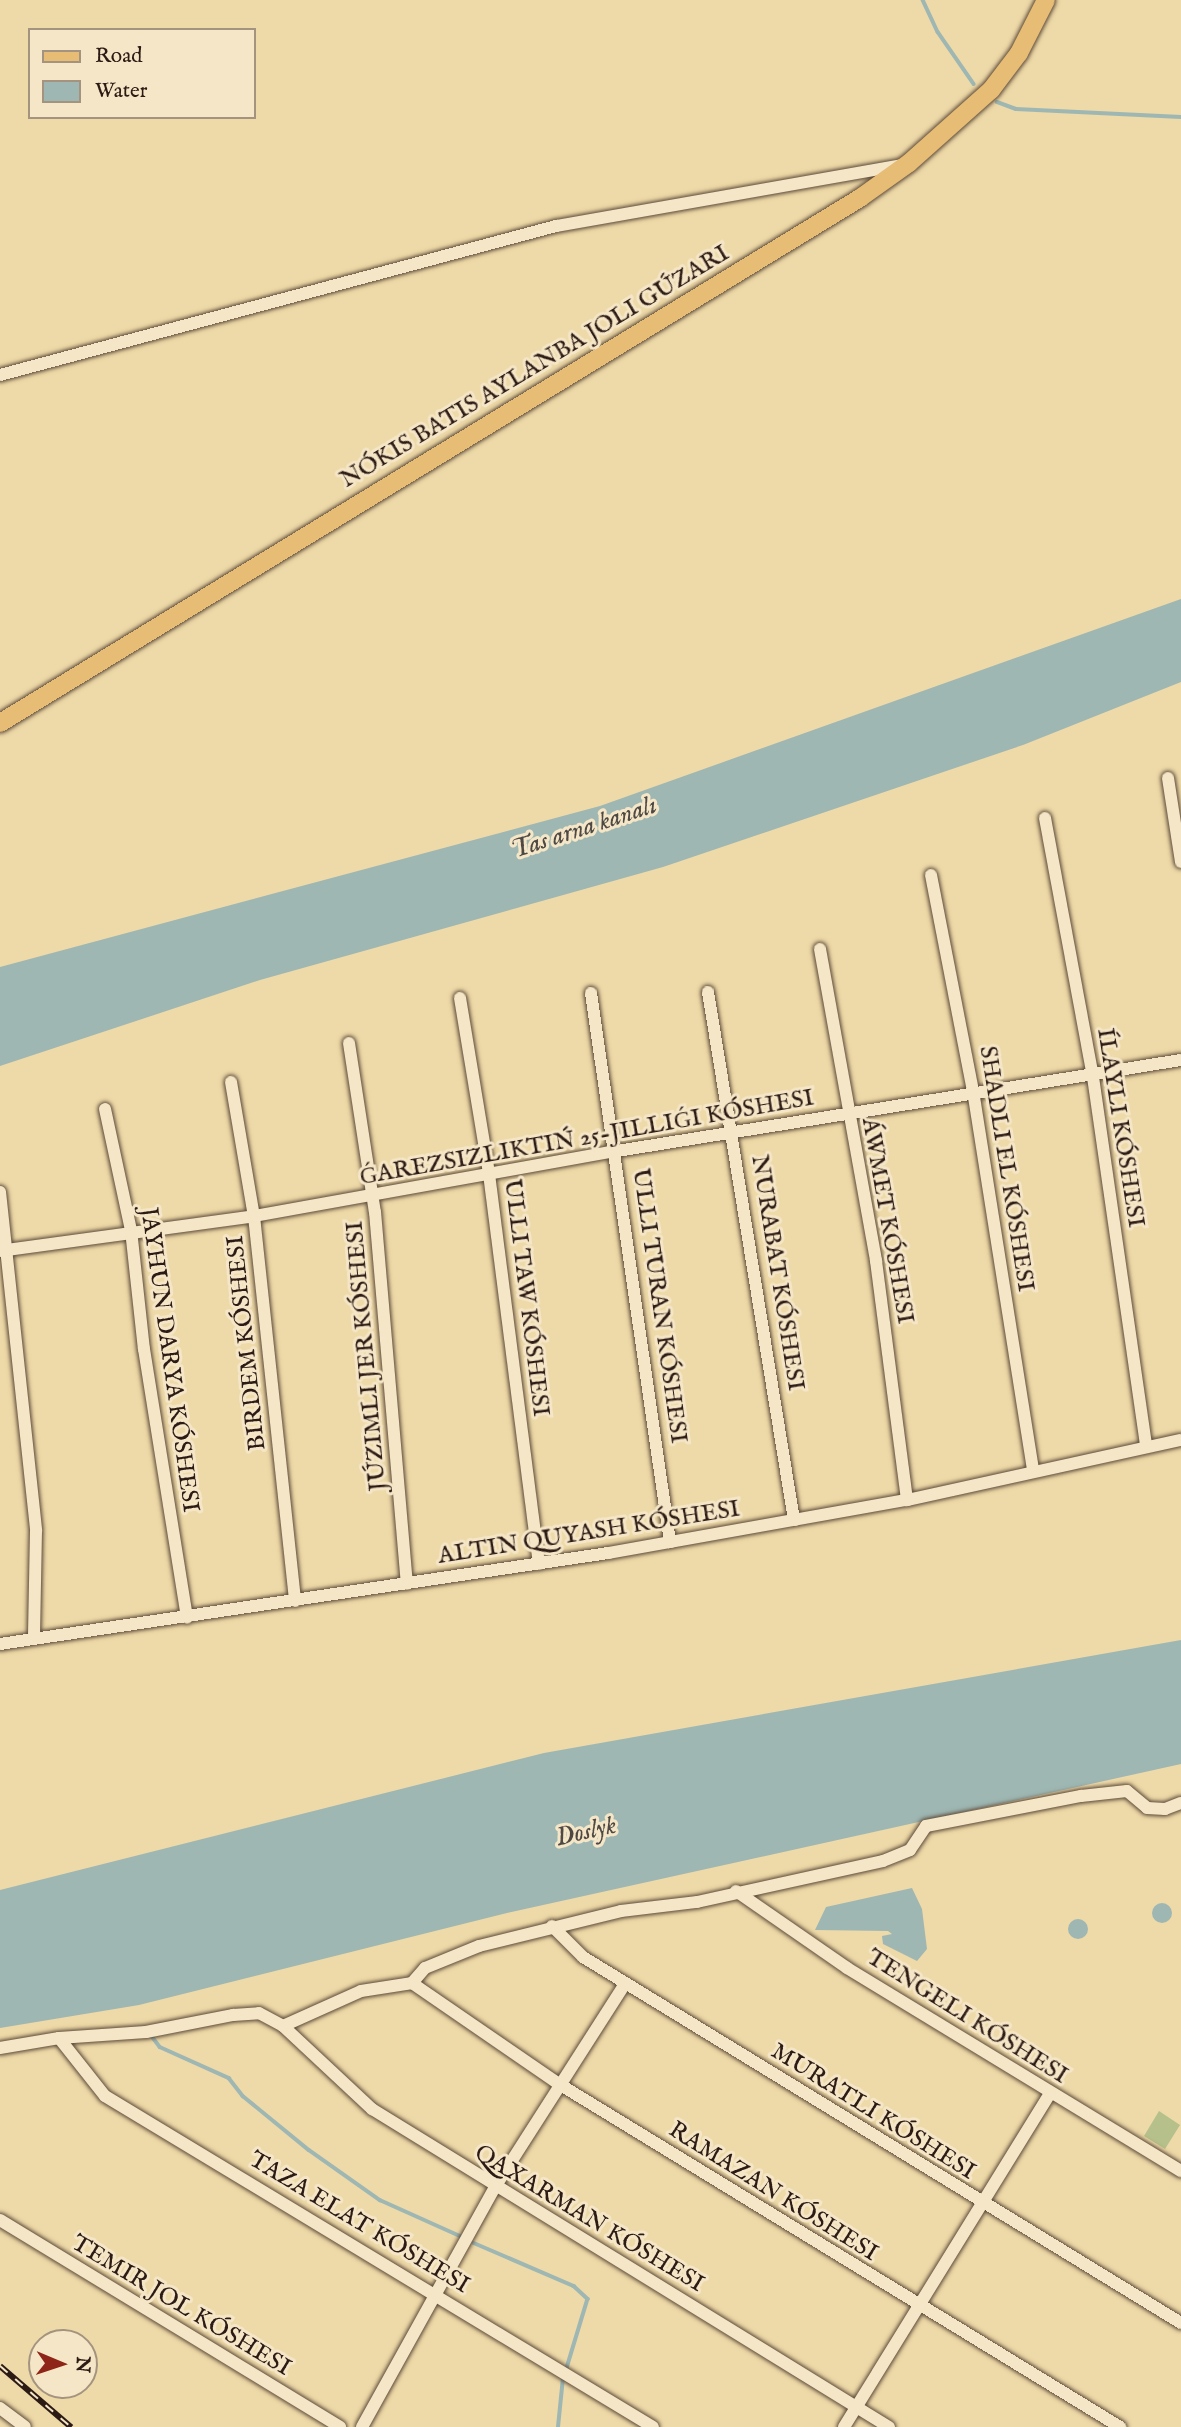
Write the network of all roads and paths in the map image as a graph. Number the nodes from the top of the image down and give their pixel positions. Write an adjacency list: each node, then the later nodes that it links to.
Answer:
1 (1046, 0): 2 (main road)
2 (909, 163): 3 (street); 4 (main road)
3 (0, 375)
4 (0, 723)
5 (1168, 778): 7 (street)
6 (1045, 818): 15 (street)
7 (1181, 862)
8 (931, 875): 17 (street)
9 (820, 949): 19 (street, ÁWMET KÓSHESI)
10 (708, 992): 20 (street, NURABAT KÓSHESI)
11 (591, 993): 21 (street)
12 (460, 998): 22 (street)
13 (349, 1043): 24 (street, JÚZIMLI JER KÓSHESI)
14 (1181, 1060): 15 (street)
15 (1093, 1077): 17 (street); 29 (street)
16 (231, 1082): 25 (street, BIRDEM KÓSHESI)
17 (974, 1097): 19 (street); 30 (street)
18 (105, 1109): 26 (street, JAYHUN DARYA KÓSHESI)
19 (848, 1116): 20 (street); 31 (street, ÁWMET KÓSHESI)
20 (735, 1132): 21 (street); 32 (street, NURABAT KÓSHESI)
21 (617, 1151): 22 (street); 33 (street)
22 (489, 1174): 24 (street); 34 (street)
23 (0, 1192): 27 (street)
24 (373, 1196): 25 (street); 35 (street, JÚZIMLI JER KÓSHESI)
25 (254, 1216): 26 (street); 36 (street, BIRDEM KÓSHESI)
26 (131, 1230): 27 (street); 37 (street, JAYHUN DARYA KÓSHESI)
27 (4, 1251): 38 (street)
28 (1181, 1440): 29 (street)
29 (1146, 1447): 30 (street)
30 (1033, 1470): 31 (street)
31 (907, 1500): 32 (street)
32 (794, 1520): 33 (street)
33 (670, 1542): 34 (street)
34 (539, 1564): 35 (street)
35 (407, 1584): 36 (street)
36 (295, 1601): 37 (street)
37 (187, 1618): 38 (street)
38 (34, 1639): 39 (street)
39 (0, 1644)
40 (1181, 1803): 41 (street)
41 (736, 1891): 42 (street); 49 (street, TENGELI KÓSHESI)
42 (552, 1926): 43 (street); 44 (street)
43 (412, 1983): 45 (street); 48 (street, RAMAZAN KÓSHESI)
44 (625, 1984): 48 (street); 52 (street)
45 (282, 2026): 46 (street); 51 (street, QAXARMAN KÓSHESI)
46 (60, 2038): 47 (street); 54 (street, TAZA ELAT KÓSHESI)
47 (0, 2048)
48 (559, 2084): 51 (street); 55 (street, RAMAZAN KÓSHESI)
49 (1050, 2093): 50 (street, TENGELI KÓSHESI); 52 (street)
50 (1181, 2171)
51 (495, 2187): 54 (street); 57 (street, QAXARMAN KÓSHESI)
52 (982, 2203): 55 (street); 56 (street)
53 (0, 2220): 60 (street, TEMIR JOL KÓSHESI)
54 (438, 2295): 61 (street); 62 (street, TAZA ELAT KÓSHESI)
55 (916, 2305): 57 (street); 65 (street, RAMAZAN KÓSHESI)
56 (1181, 2323)
57 (856, 2406): 63 (street); 64 (street, QAXARMAN KÓSHESI)
58 (0, 2408): 59 (street)
59 (24, 2427)
60 (340, 2427)
61 (362, 2427)
62 (653, 2427)
63 (844, 2427)
64 (889, 2427)
65 (1120, 2427)

